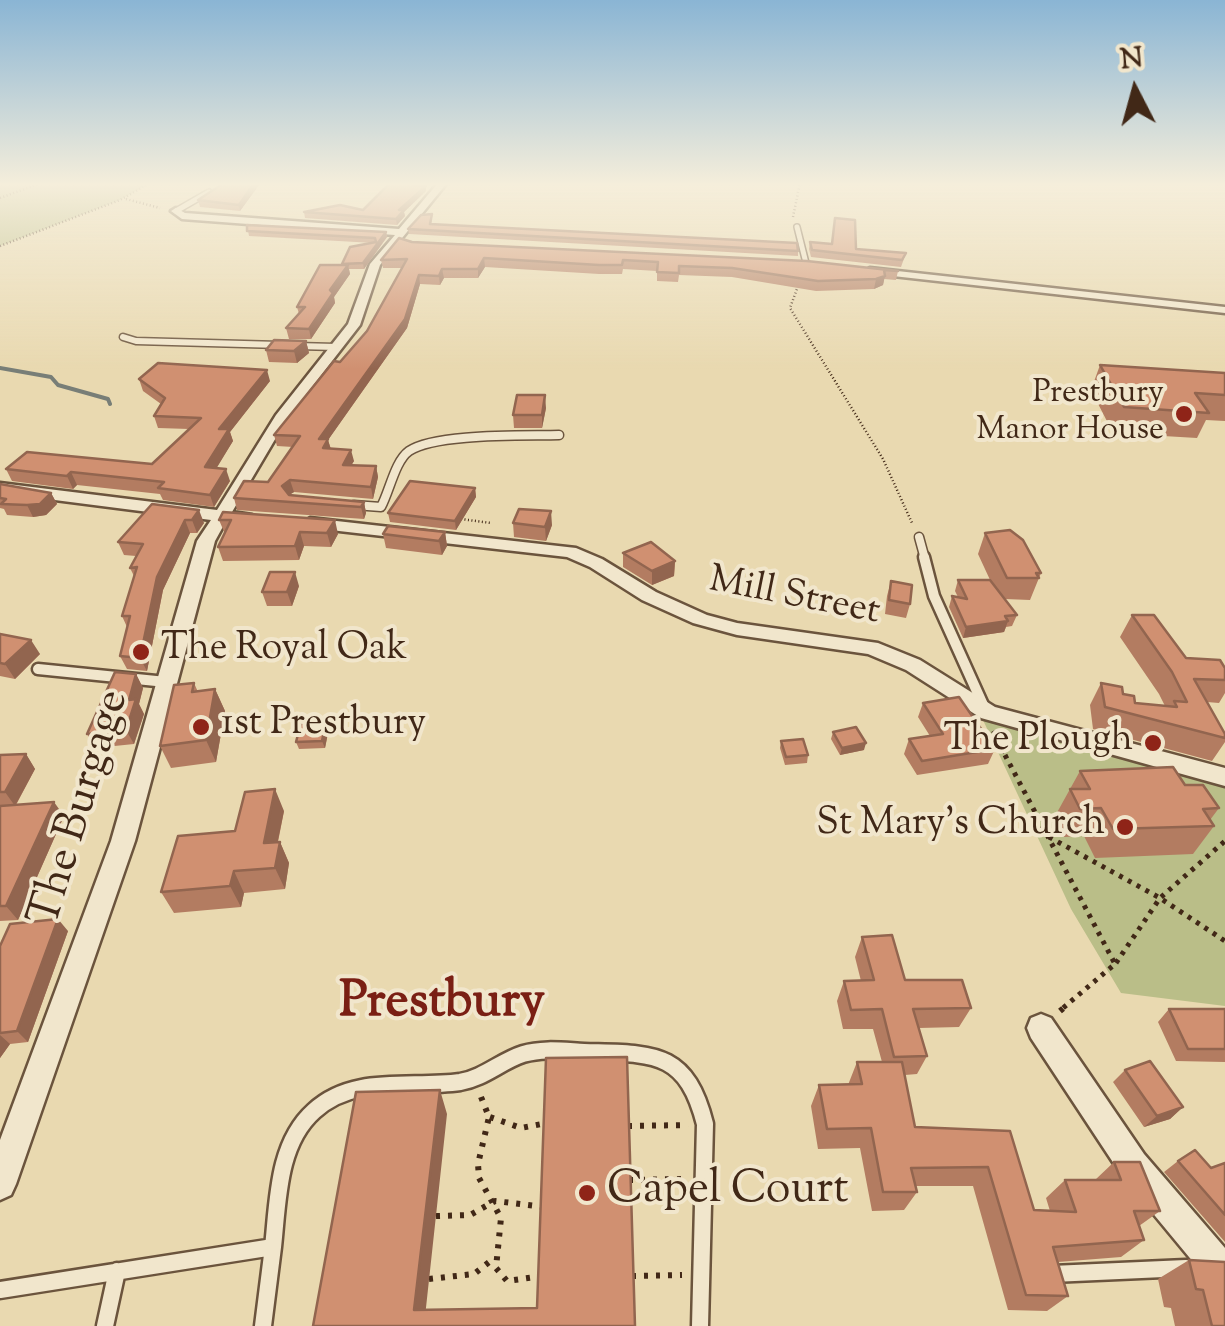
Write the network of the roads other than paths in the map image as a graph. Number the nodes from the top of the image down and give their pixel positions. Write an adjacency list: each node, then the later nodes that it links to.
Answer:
1 (390, 245): 9 (street, The Burgage)
2 (801, 245): 4 (lane)
3 (789, 262): 4 (street)
4 (806, 263): 5 (street)
5 (824, 265)
6 (861, 270): 7 (street)
7 (1225, 310)
8 (123, 337): 9 (lane)
9 (336, 347): 14 (street, The Burgage)
10 (558, 434): 13 (lane)
11 (0, 488): 14 (street)
12 (341, 504): 13 (lane)
13 (357, 505): 17 (lane)
14 (221, 516): 15 (street); 20 (street, The Burgage)
15 (263, 520)
16 (291, 522): 17 (street, Mill Street)
17 (342, 525): 21 (street, Mill Street)
18 (919, 537): 21 (lane)
19 (38, 669): 20 (lane)
20 (167, 682): 24 (street, The Burgage)
21 (987, 712): 22 (street, Mill Street)
22 (1225, 777)
23 (1041, 1028): 27 (street)
24 (0, 1184)
25 (273, 1247): 26 (lane); 31 (lane); 32 (lane)
26 (117, 1272): 29 (lane); 30 (lane)
27 (1223, 1272): 28 (lane)
28 (1052, 1274)
29 (0, 1290)
30 (105, 1326)
31 (264, 1326)
32 (700, 1326)

